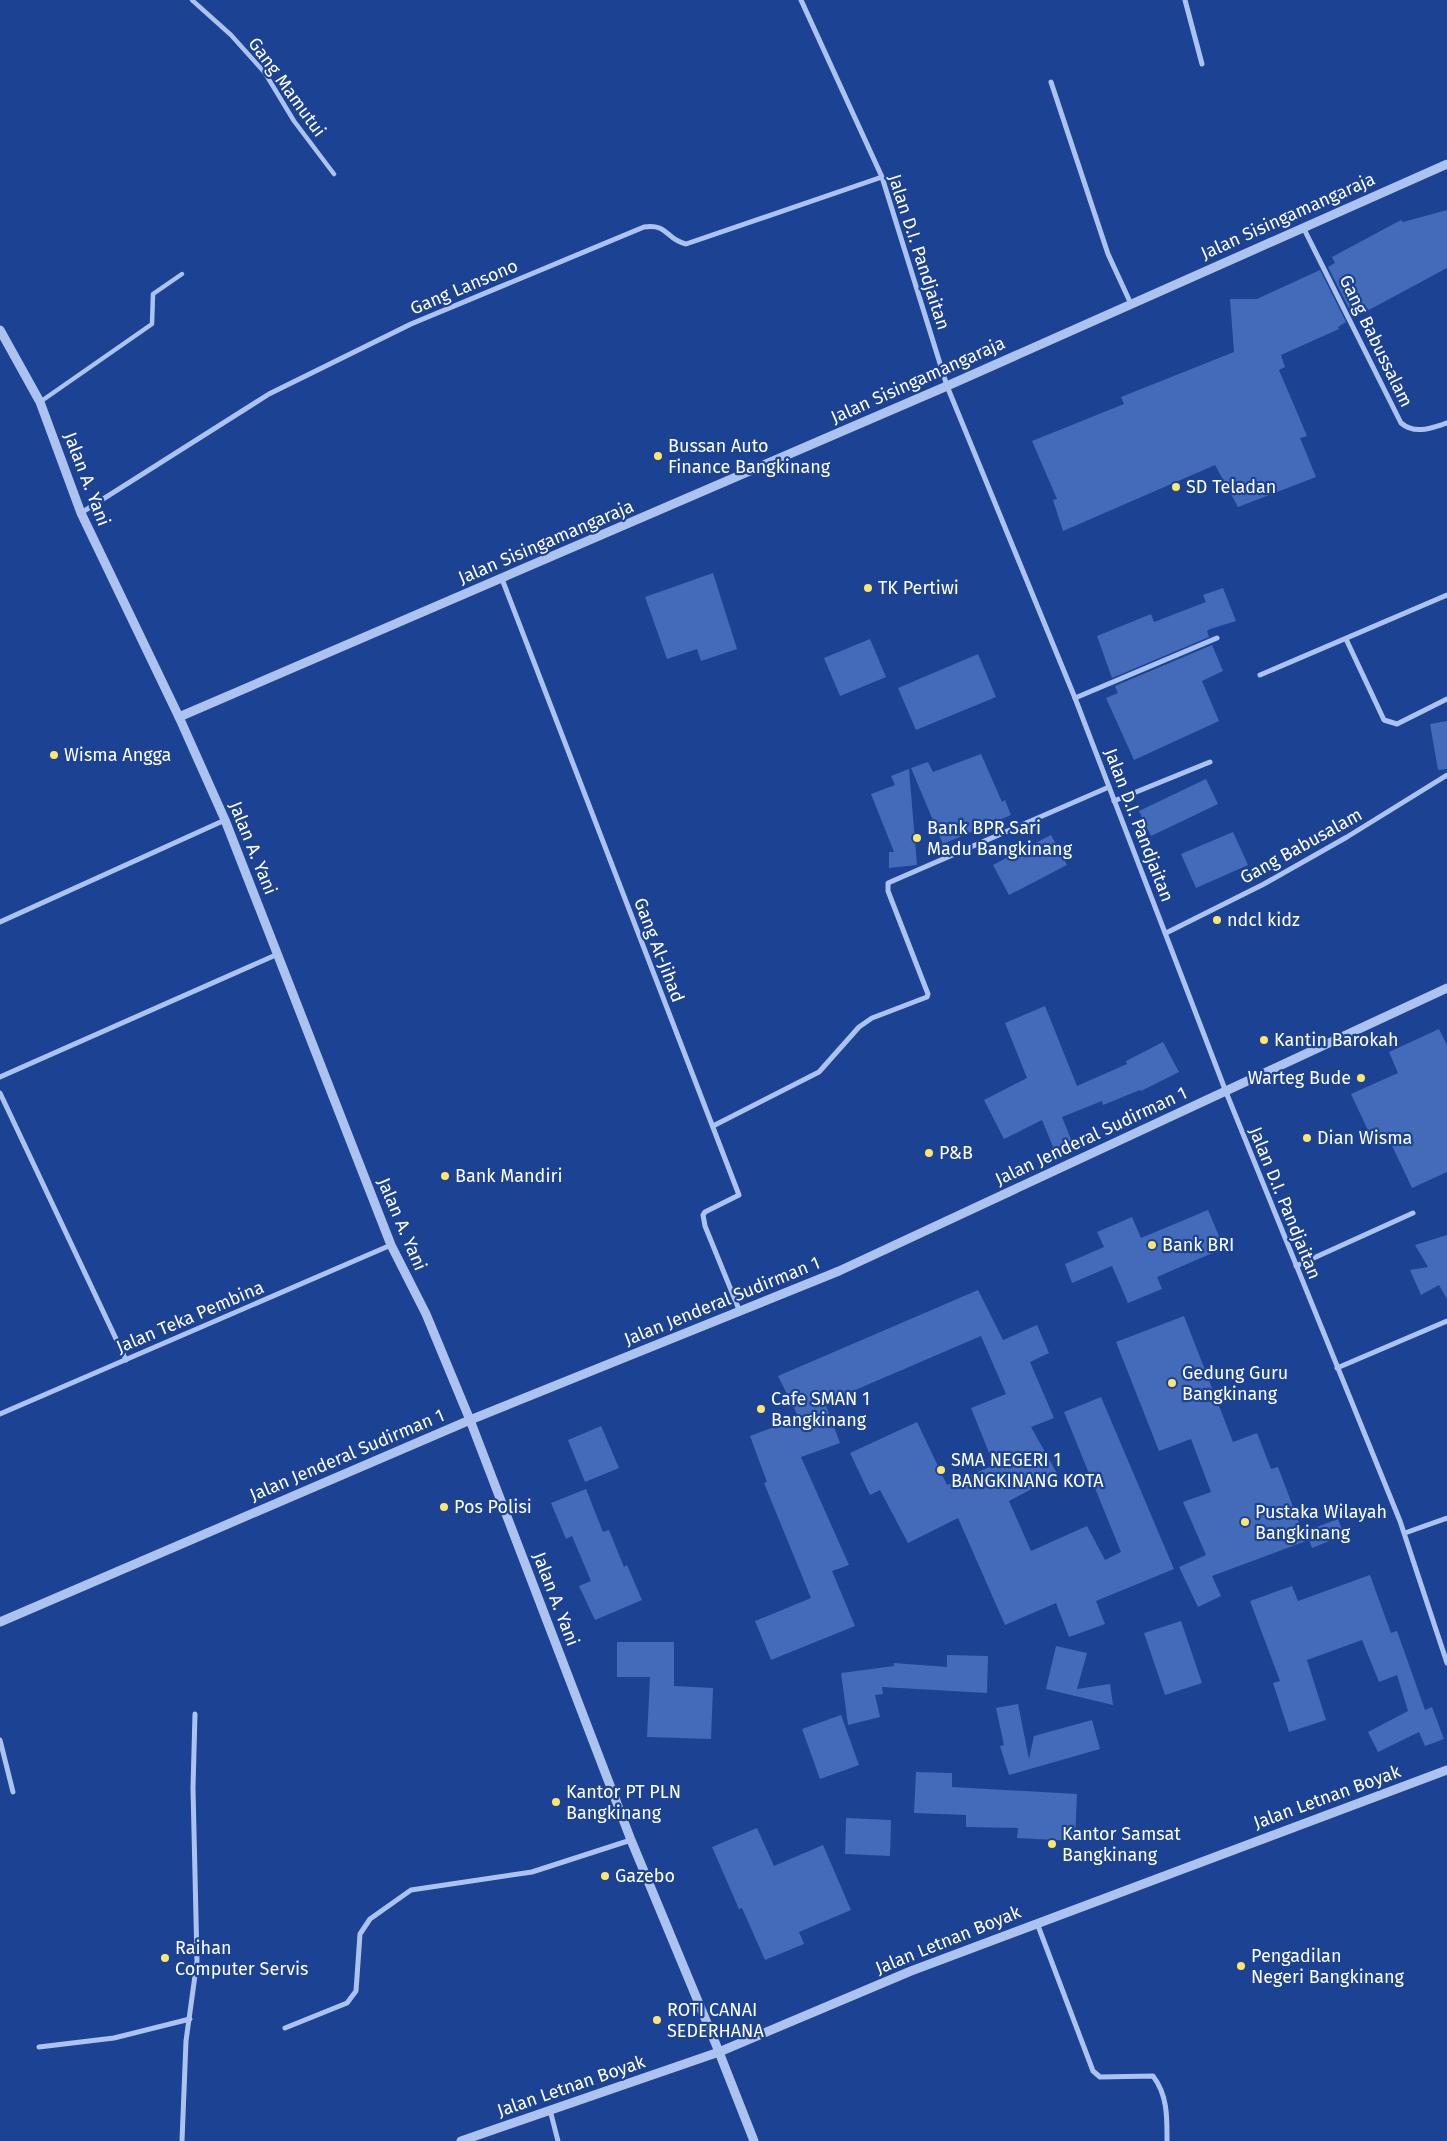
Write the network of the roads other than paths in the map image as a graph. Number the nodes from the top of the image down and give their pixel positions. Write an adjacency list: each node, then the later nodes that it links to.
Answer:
1 (192, 0): 7 (street, Gang Mamutui)
2 (801, 0): 8 (street, Jalan D.I. Pandjaitan)
3 (1185, 0): 4 (street)
4 (1202, 64)
5 (1051, 82): 11 (street)
6 (1447, 164): 9 (street, Jalan Sisingamangaraja)
7 (334, 174)
8 (882, 177): 13 (street, Jalan D.I. Pandjaitan); 16 (street, Gang Lansono)
9 (1303, 227): 11 (street, Jalan Sisingamangaraja); 15 (street, Gang Babussalam)
10 (182, 274): 14 (street)
11 (1131, 304): 13 (street, Jalan Sisingamangaraja)
12 (0, 330): 14 (street, Jalan A. Yani)
13 (947, 386): 17 (street, Jalan Sisingamangaraja); 22 (street, Jalan D.I. Pandjaitan)
14 (40, 402): 16 (street, Jalan A. Yani)
15 (1447, 423)
16 (81, 513): 24 (street, Jalan A. Yani)
17 (502, 579): 24 (street, Jalan Sisingamangaraja); 37 (street, Gang Al-Jihad)
18 (1447, 595): 20 (street)
19 (1217, 638): 22 (street)
20 (1346, 639): 21 (street); 23 (street)
21 (1260, 676)
22 (1075, 698): 27 (street, Jalan D.I. Pandjaitan)
23 (1447, 699)
24 (179, 717): 29 (street, Jalan A. Yani)
25 (1210, 762): 28 (street)
26 (1447, 775): 31 (street, Gang Babusalam)
27 (1109, 787): 28 (street, Jalan D.I. Pandjaitan); 37 (street)
28 (1114, 801): 31 (street, Jalan D.I. Pandjaitan)
29 (225, 820): 30 (street); 32 (street, Jalan A. Yani)
30 (0, 922)
31 (1166, 933): 35 (street, Jalan D.I. Pandjaitan)
32 (278, 954): 34 (street); 39 (street, Jalan A. Yani)
33 (1447, 988): 35 (street, Jalan Jenderal Sudirman 1)
34 (0, 1077)
35 (1226, 1092): 40 (street, Jalan D.I. Pandjaitan); 41 (street, Jalan Jenderal Sudirman 1)
36 (0, 1093): 43 (street)
37 (713, 1126): 41 (street, Gang Al-Jihad)
38 (1413, 1213): 40 (street)
39 (391, 1245): 43 (street, Jalan Teka Pembina); 46 (street, Jalan A. Yani)
40 (1296, 1266): 44 (street, Jalan D.I. Pandjaitan)
41 (740, 1312): 46 (street, Jalan Jenderal Sudirman 1)
42 (1447, 1320): 44 (street)
43 (126, 1360): 45 (street, Jalan Teka Pembina)
44 (1337, 1368): 48 (street, Jalan D.I. Pandjaitan)
45 (0, 1414)
46 (470, 1420): 49 (street, Jalan Jenderal Sudirman 1); 55 (street, Jalan A. Yani)
47 (1447, 1518): 48 (street)
48 (1404, 1533): 50 (street, Jalan D.I. Pandjaitan)
49 (0, 1622)
50 (1447, 1663)
51 (195, 1714): 57 (street)
52 (0, 1740): 54 (street)
53 (1447, 1770): 56 (street, Jalan Letnan Boyak)
54 (13, 1792)
55 (630, 1840): 58 (street); 60 (street, Jalan A. Yani)
56 (1036, 1922): 60 (street, Jalan Letnan Boyak); 66 (street)
57 (190, 2019): 59 (street); 62 (street)
58 (285, 2028)
59 (39, 2047)
60 (719, 2052): 61 (street, Jalan Letnan Boyak); 65 (street, Jalan A. Yani)
61 (550, 2110): 63 (street, Jalan Letnan Boyak); 64 (street)
62 (182, 2141)
63 (461, 2141)
64 (558, 2141)
65 (754, 2141)
66 (1167, 2141)

